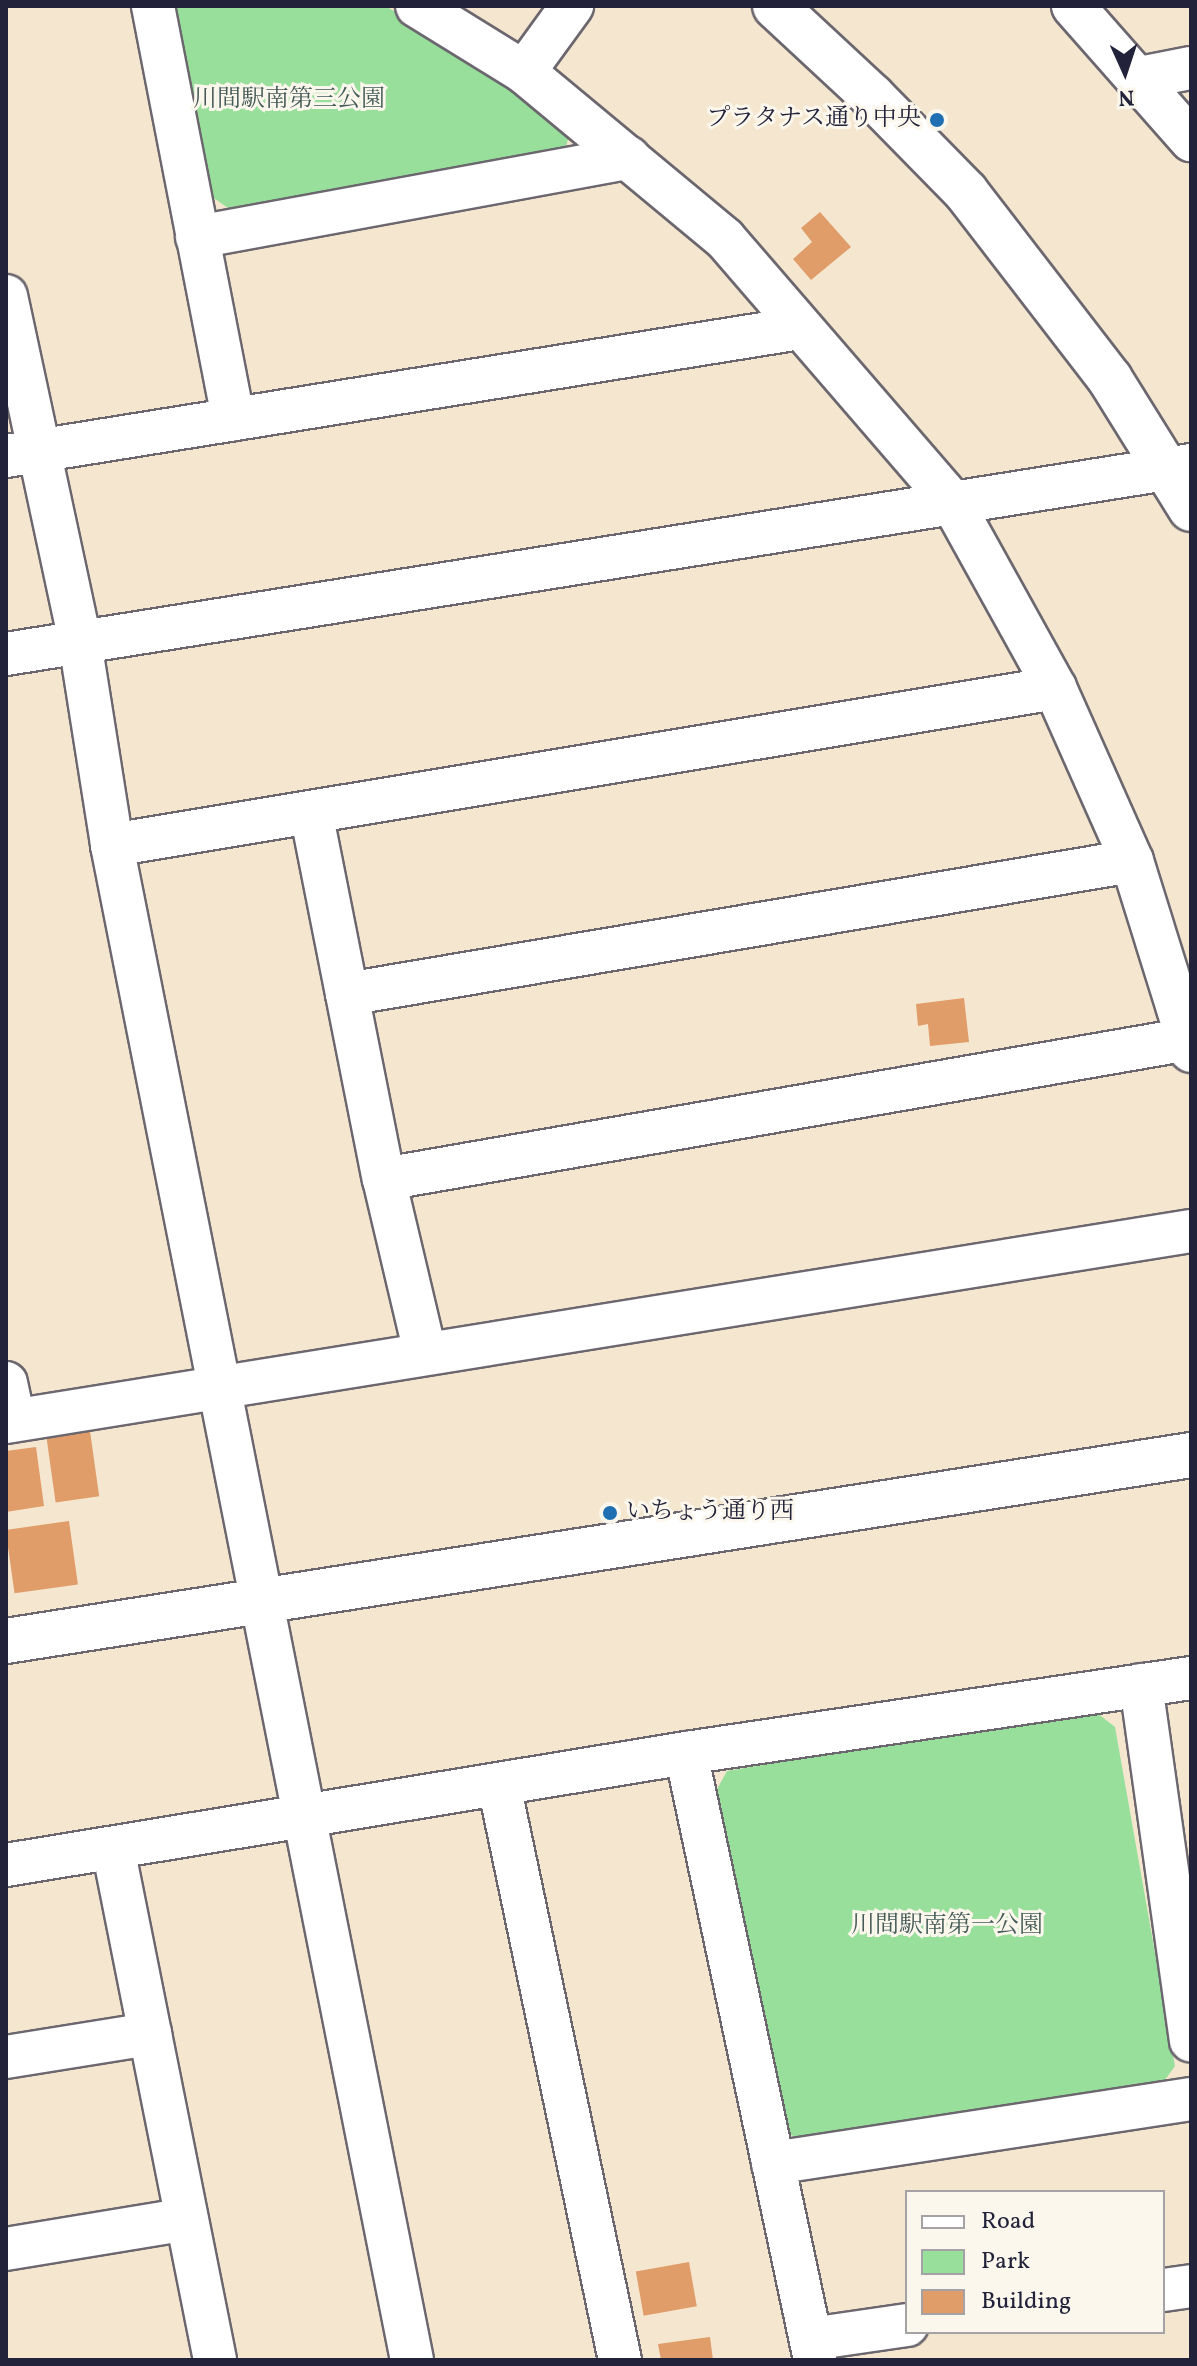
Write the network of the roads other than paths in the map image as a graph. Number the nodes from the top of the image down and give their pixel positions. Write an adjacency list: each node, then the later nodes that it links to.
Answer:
1 (153, 6): 11 (street)
2 (417, 6): 7 (street)
3 (572, 6): 7 (street)
4 (775, 6): 16 (street)
5 (1073, 6): 8 (street)
6 (1191, 68): 8 (street)
7 (524, 72): 10 (street)
8 (1139, 78): 9 (street)
9 (1191, 140)
10 (629, 158): 11 (street); 13 (street)
11 (197, 237): 14 (street)
12 (6, 296): 15 (street)
13 (800, 328): 14 (street); 17 (street)
14 (233, 419): 15 (street)
15 (22, 454): 19 (street)
16 (1179, 467): 17 (street); 18 (street)
17 (952, 502): 19 (street); 21 (street)
18 (1191, 509)
19 (80, 642): 20 (street); 23 (street)
20 (6, 654)
21 (1055, 688): 22 (street); 24 (street)
22 (311, 812): 23 (street); 25 (street)
23 (112, 845): 30 (street)
24 (1132, 861): 25 (street); 26 (street)
25 (347, 994): 27 (street)
26 (1190, 1045): 27 (street)
27 (384, 1179): 29 (street)
28 (1191, 1231): 29 (street)
29 (425, 1352): 30 (street)
30 (220, 1385): 31 (street); 33 (street)
31 (9, 1408)
32 (1191, 1455): 33 (street)
33 (262, 1598): 34 (street); 39 (street)
34 (6, 1641)
35 (1191, 1678): 36 (street)
36 (1141, 1685): 37 (street); 43 (street)
37 (686, 1753): 38 (street); 46 (street)
38 (499, 1785): 39 (street); 55 (street)
39 (302, 1819): 40 (street); 54 (street)
40 (113, 1848): 41 (street); 42 (street)
41 (6, 1865)
42 (150, 2034): 44 (street); 47 (street)
43 (1191, 2040)
44 (6, 2057)
45 (1191, 2099): 46 (street)
46 (773, 2163): 52 (street)
47 (187, 2219): 48 (street); 53 (street)
48 (6, 2249)
49 (1191, 2286): 50 (street)
50 (1165, 2290)
51 (905, 2326): 52 (street)
52 (813, 2350)
53 (215, 2360)
54 (412, 2360)
55 (620, 2360)

